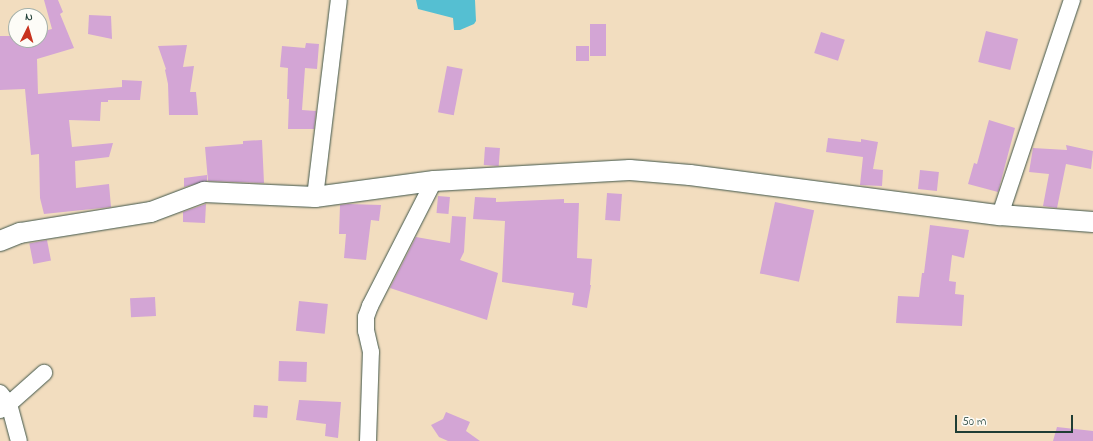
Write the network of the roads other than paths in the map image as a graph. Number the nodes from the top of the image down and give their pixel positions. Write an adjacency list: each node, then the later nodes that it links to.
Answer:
1 (339, 0): 4 (street)
2 (1072, 0): 5 (street)
3 (434, 182): 4 (street); 5 (street); 11 (street)
4 (315, 197): 7 (street)
5 (1000, 215): 6 (street)
6 (1093, 222)
7 (0, 241)
8 (44, 373): 9 (street)
9 (3, 402): 10 (street)
10 (18, 441)
11 (368, 441)

